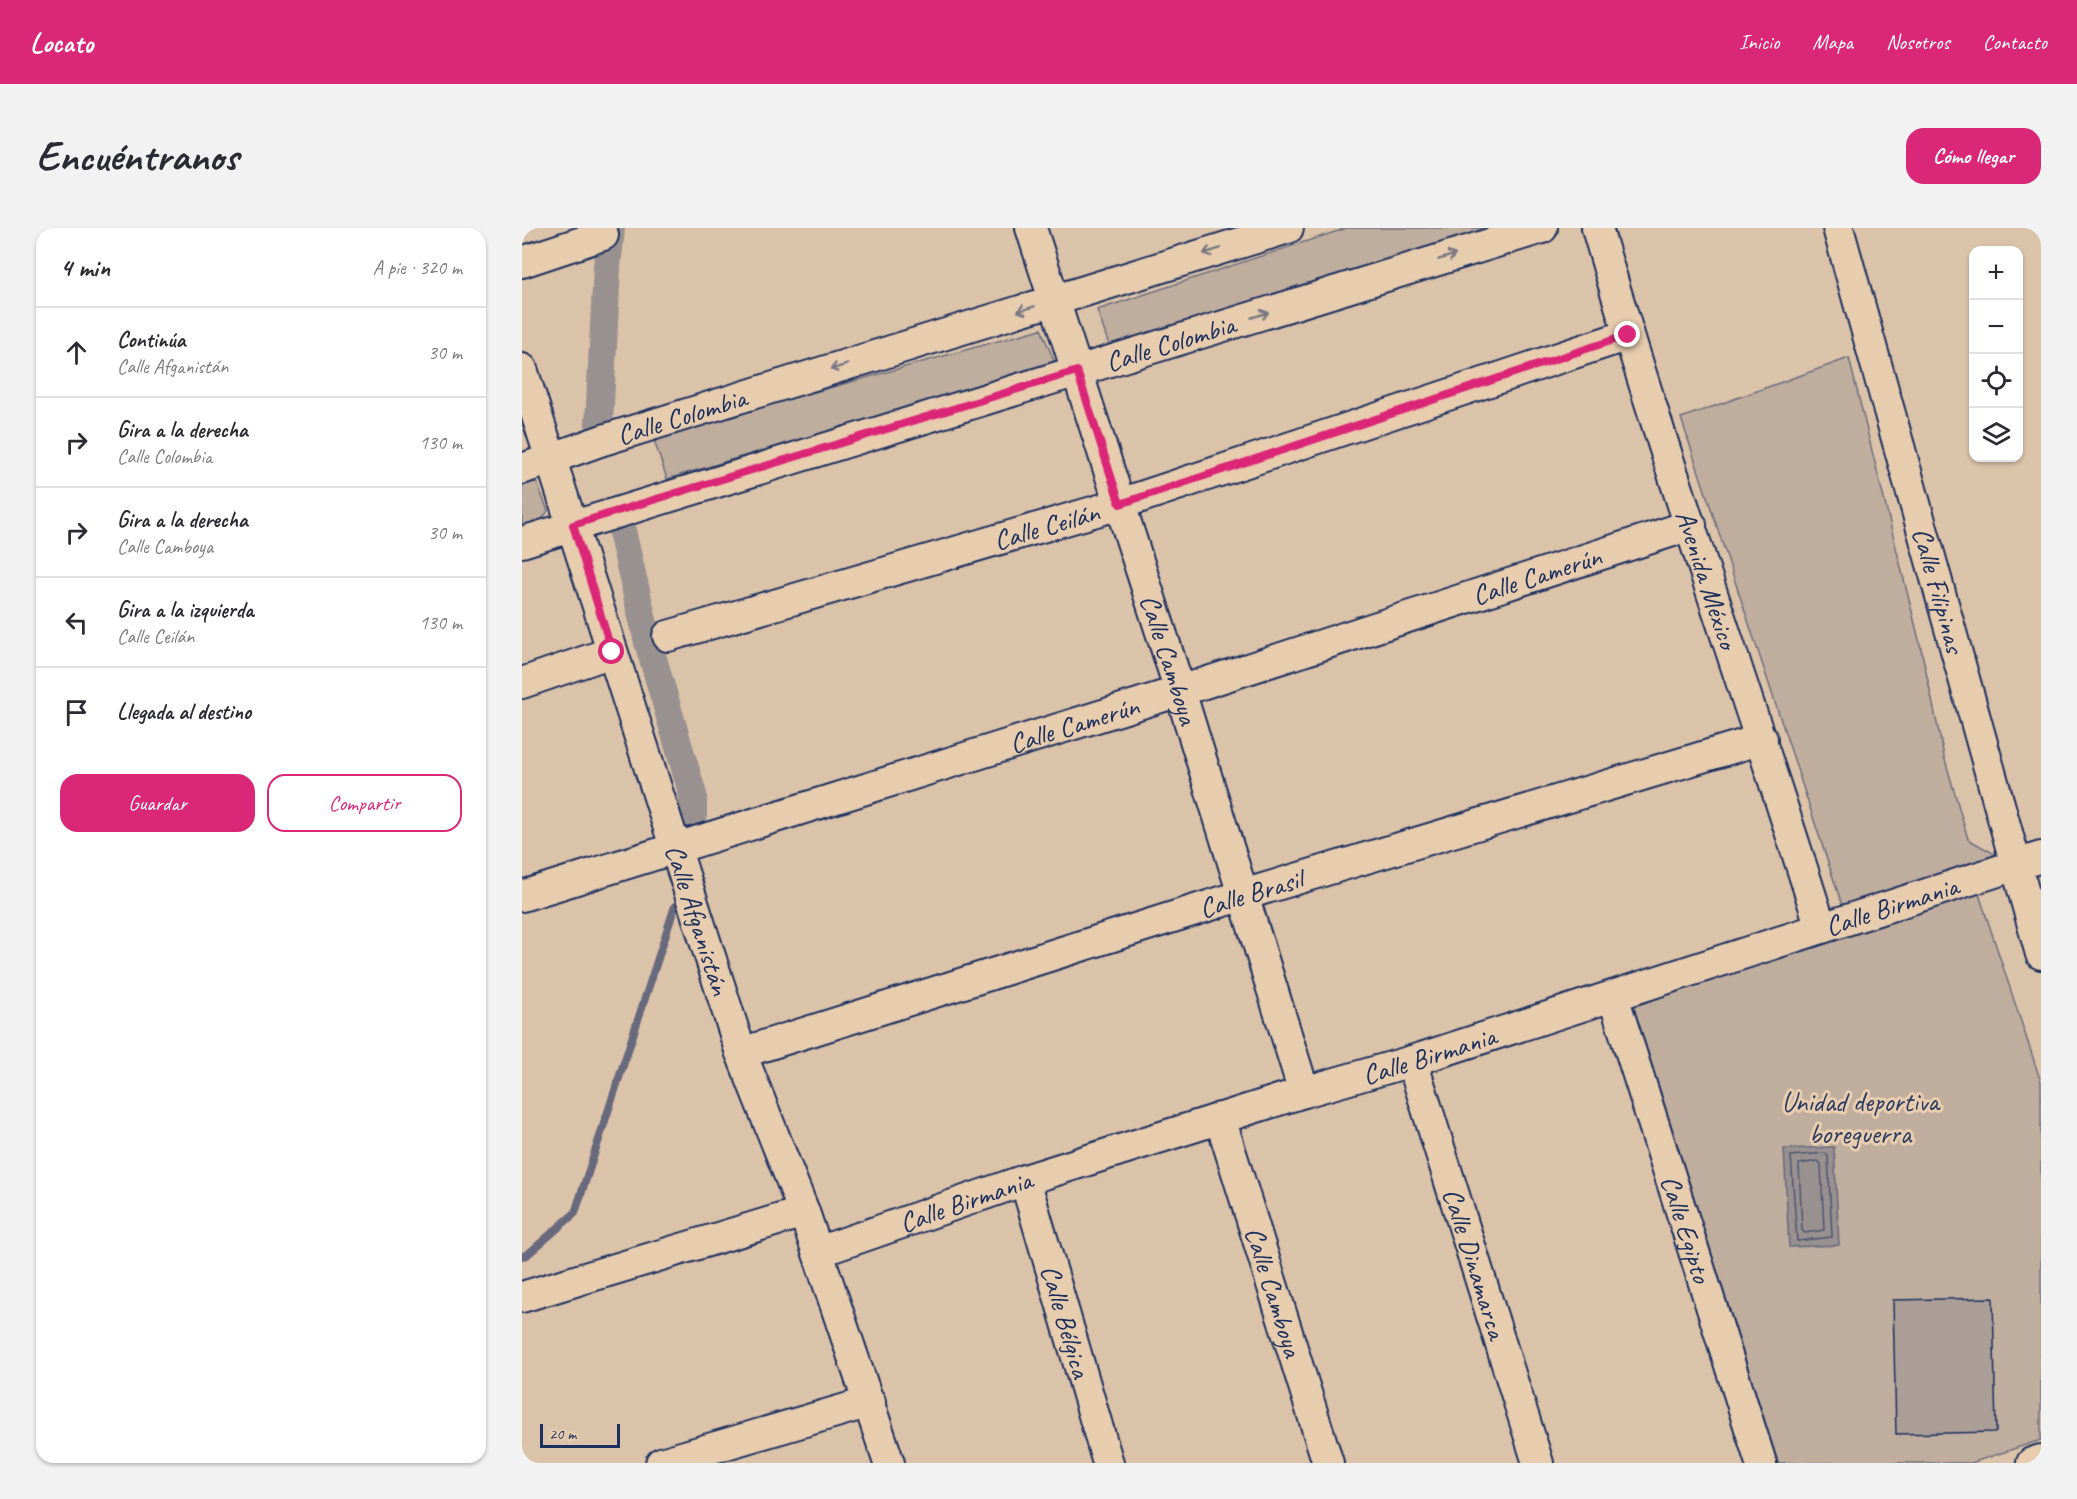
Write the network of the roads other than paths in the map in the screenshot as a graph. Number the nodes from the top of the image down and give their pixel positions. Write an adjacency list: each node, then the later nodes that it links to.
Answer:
1 (1031, 228): 8 (street, Calle Camboya)
2 (1288, 228): 8 (street, Calle Colombia, one-way to 8)
3 (1542, 228): 11 (street, Calle Colombia, one-way to 3)
4 (1597, 228): 9 (street, Avenida México)
5 (1838, 228): 24 (street, Calle Filipinas)
6 (603, 235): 7 (street)
7 (522, 262)
8 (1054, 300): 11 (street, Calle Camboya); 12 (street, Calle Colombia, one-way to 12)
9 (1628, 335): 14 (street, Calle Ceilán); 16 (street, Avenida México)
10 (522, 369): 12 (street, Calle Afganistán)
11 (1077, 371): 14 (street, Calle Camboya); 15 (street, Calle Colombia)
12 (553, 460): 13 (street, Calle Colombia); 15 (street, Calle Afganistán)
13 (522, 469)
14 (1120, 504): 18 (street, Calle Ceilán); 21 (street, Calle Camboya)
15 (573, 525): 17 (street, Calle Colombia); 19 (street, Calle Afganistán)
16 (1690, 525): 21 (street, Calle Camerún); 22 (street, Avenida México)
17 (522, 542)
18 (668, 636)
19 (612, 652): 20 (street); 23 (street, Calle Afganistán)
20 (522, 683)
21 (1180, 692): 23 (street, Calle Camerún); 25 (street, Calle Camboya)
22 (1762, 739): 25 (street, Calle Brasil); 27 (street, Avenida México)
23 (676, 848): 26 (street, Calle Camerún); 30 (street, Calle Afganistán)
24 (2028, 861): 27 (street, Calle Birmania); 28 (street, Calle Filipinas)
25 (1243, 895): 30 (street, Calle Brasil); 32 (street, Calle Camboya)
26 (522, 896)
27 (1821, 928): 29 (street, Calle Birmania)
28 (2041, 954)
29 (1613, 996): 31 (street, Calle Birmania); 45 (street, Calle Egipto)
30 (741, 1053): 35 (street, Calle Afganistán)
31 (1412, 1061): 32 (street, Calle Birmania); 44 (street, Calle Dinamarca)
32 (1304, 1092): 33 (street, Calle Birmania)
33 (1220, 1118): 34 (street, Calle Birmania); 43 (street, Calle Camboya)
34 (1025, 1180): 36 (street, Calle Birmania); 42 (street, Calle Bélgica)
35 (804, 1212): 36 (street, Calle Afganistán); 37 (street)
36 (818, 1252): 38 (street, Calle Afganistán)
37 (522, 1297)
38 (870, 1402): 40 (street); 41 (street, Calle Afganistán)
39 (2041, 1460): 46 (street)
40 (661, 1463)
41 (889, 1463)
42 (1108, 1463)
43 (1328, 1463)
44 (1538, 1463)
45 (1761, 1463)
46 (2032, 1463)

